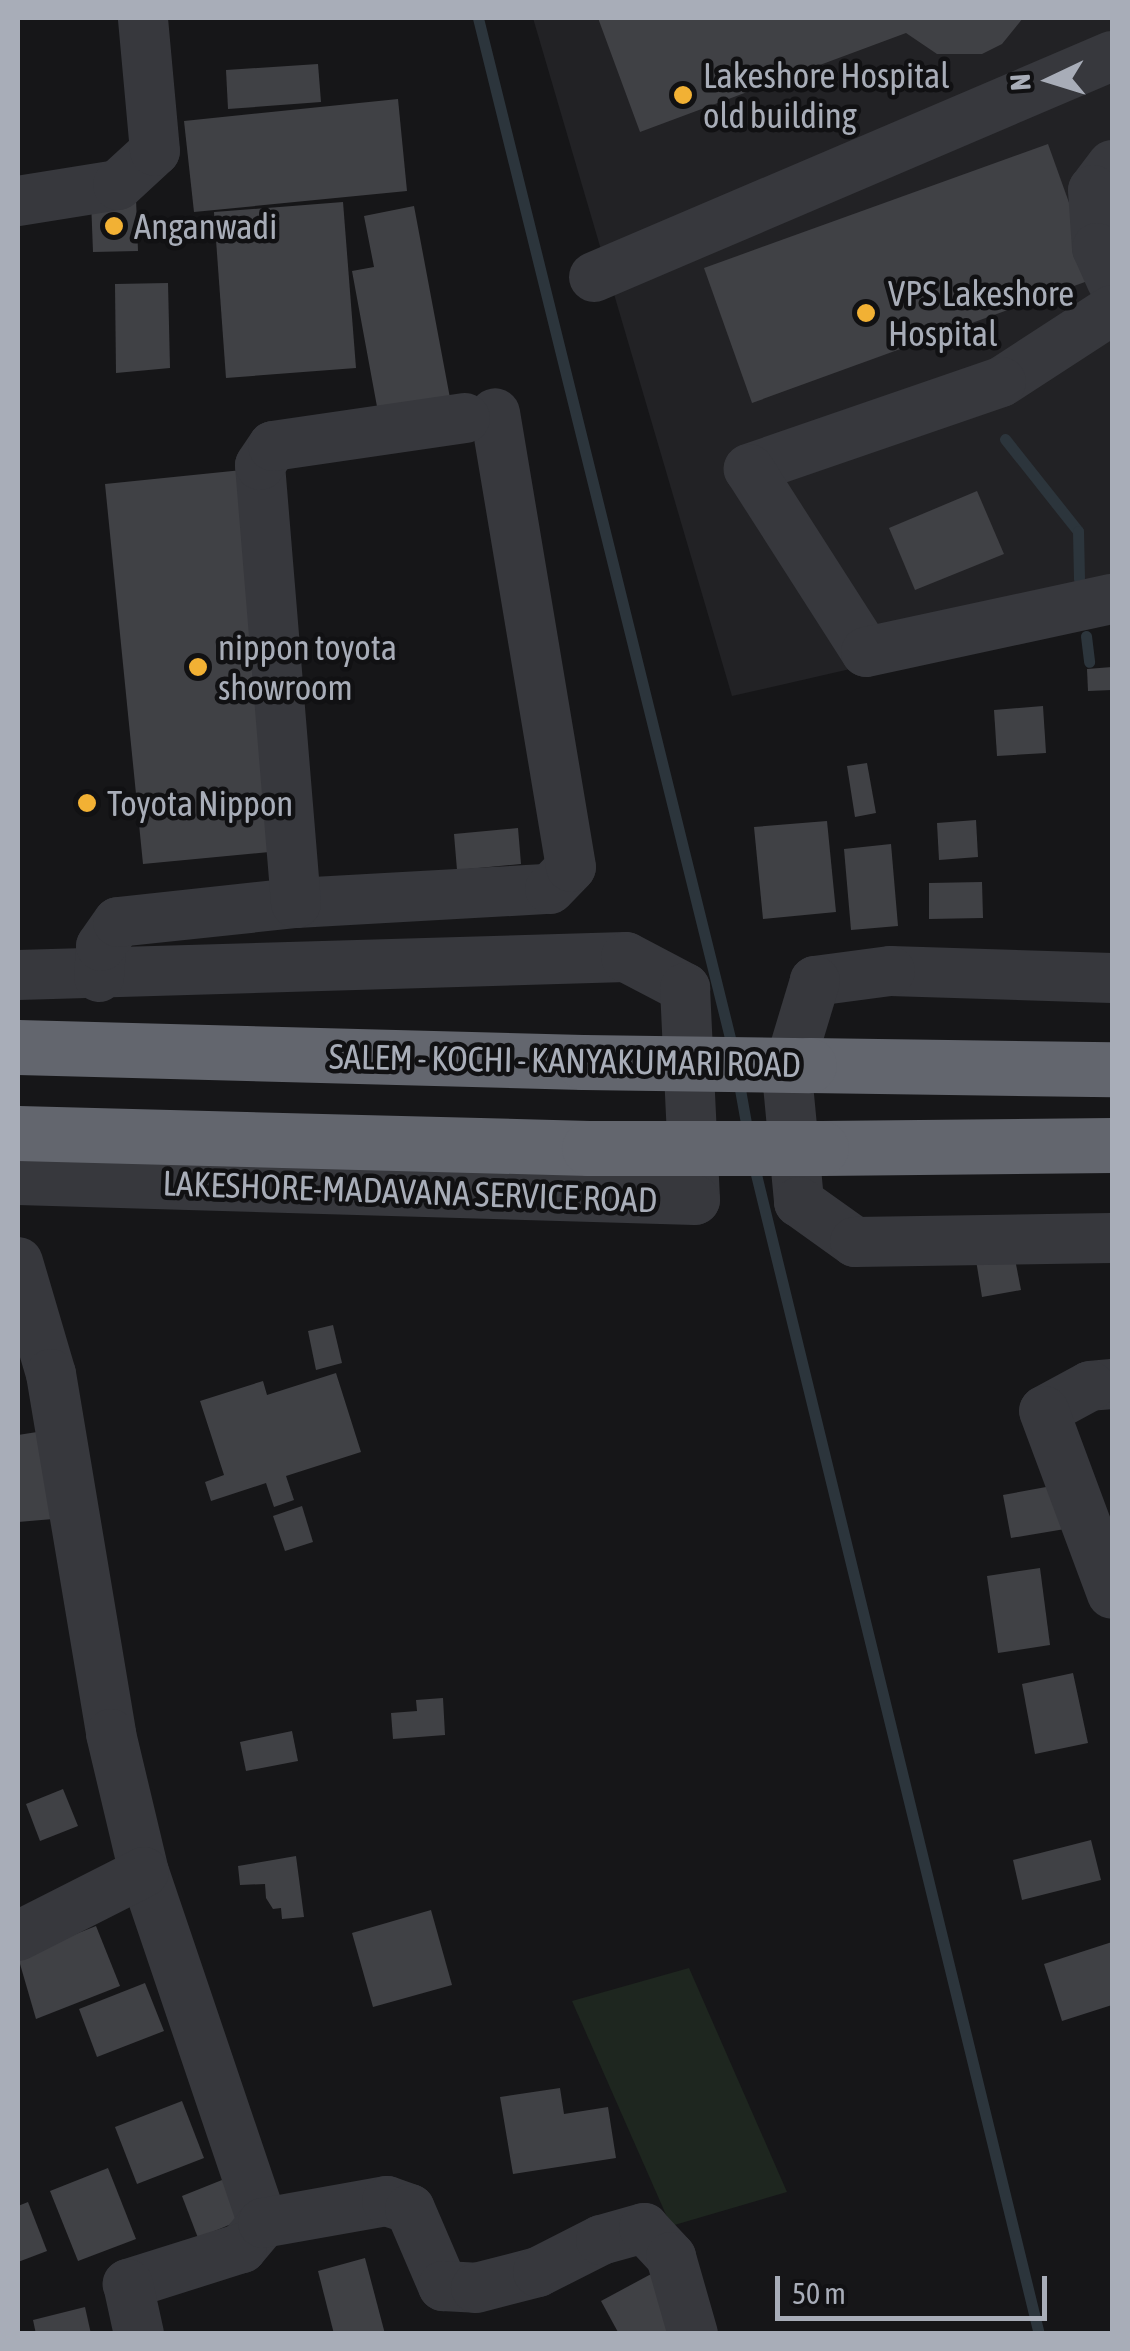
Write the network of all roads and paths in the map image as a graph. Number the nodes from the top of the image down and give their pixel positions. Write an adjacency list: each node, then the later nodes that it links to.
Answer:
1 (143, 18): 6 (street)
2 (1102, 18): 3 (street)
3 (1112, 44)
4 (1112, 56): 7 (street)
5 (1112, 165): 8 (street)
6 (18, 201)
7 (594, 277)
8 (1112, 281)
9 (1112, 310): 10 (street)
10 (1112, 599)
11 (296, 903): 11 (street); 13 (street)
12 (18, 975): 13 (street, LAKESHORE-MADAVANA SERVICE ROAD)
13 (99, 976): 19 (street, LAKESHORE-MADAVANA SERVICE ROAD)
14 (1112, 978): 20 (street)
15 (18, 1047): 16 (highway, SALEM - KOCHI - KANYAKUMARI ROAD, bridge)
16 (1112, 1068)
17 (18, 1133): 18 (highway, bridge)
18 (1112, 1144)
19 (18, 1180)
20 (1112, 1238)
21 (18, 1262): 24 (street)
22 (1112, 1384): 23 (street)
23 (1112, 1594)
24 (144, 1872): 25 (street); 26 (street)
25 (18, 1936)
26 (264, 2223): 27 (street); 28 (street)
27 (138, 2334)
28 (693, 2334)

